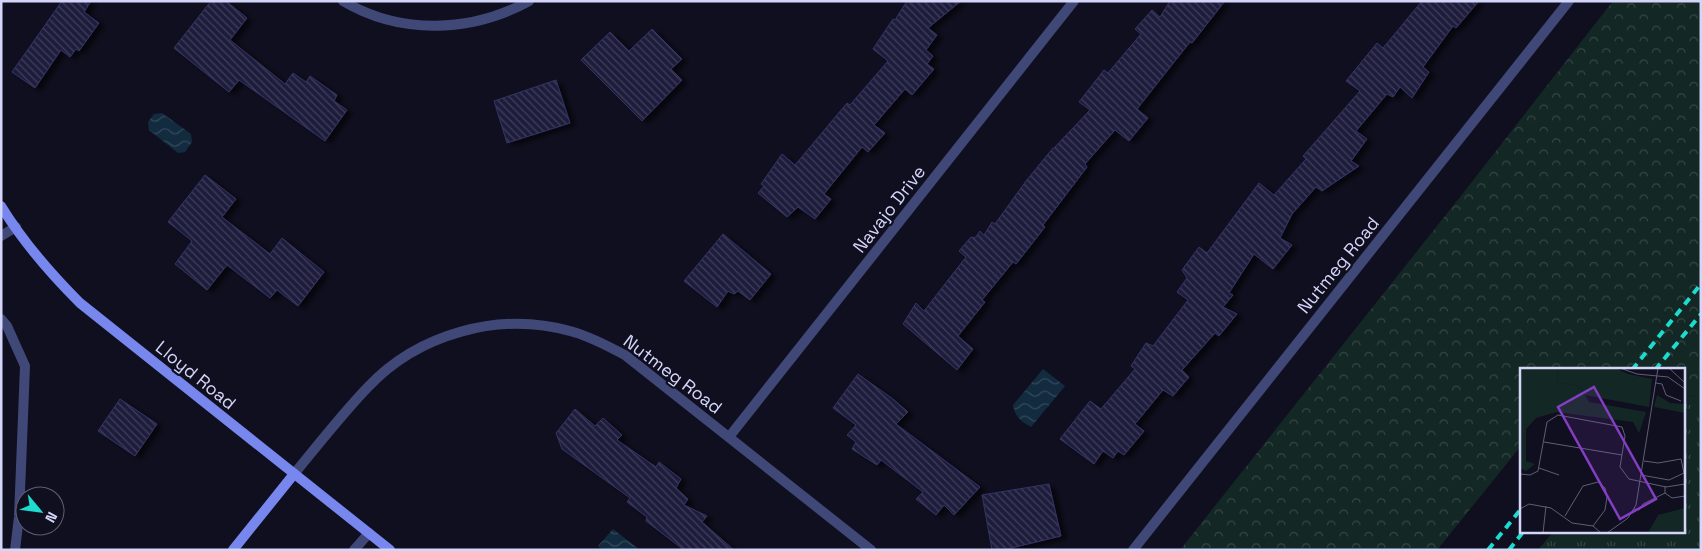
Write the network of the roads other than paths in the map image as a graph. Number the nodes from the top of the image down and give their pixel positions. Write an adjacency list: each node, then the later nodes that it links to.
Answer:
1 (343, 1): 2 (street)
2 (529, 1)
3 (1074, 1): 9 (street, Navajo Drive)
4 (1569, 1): 17 (street, Nutmeg Road)
5 (1, 206): 6 (main road, Lloyd Road)
6 (16, 227): 7 (street); 10 (main road, Lloyd Road)
7 (1, 236)
8 (1, 319): 12 (street)
9 (729, 436): 10 (street, Nutmeg Road); 16 (street, Nutmeg Road)
10 (294, 474): 11 (main road, Lloyd Road); 13 (main road)
11 (369, 533): 14 (street); 15 (main road, Lloyd Road)
12 (15, 550)
13 (233, 550)
14 (354, 550)
15 (390, 550)
16 (871, 550)
17 (1133, 550)

